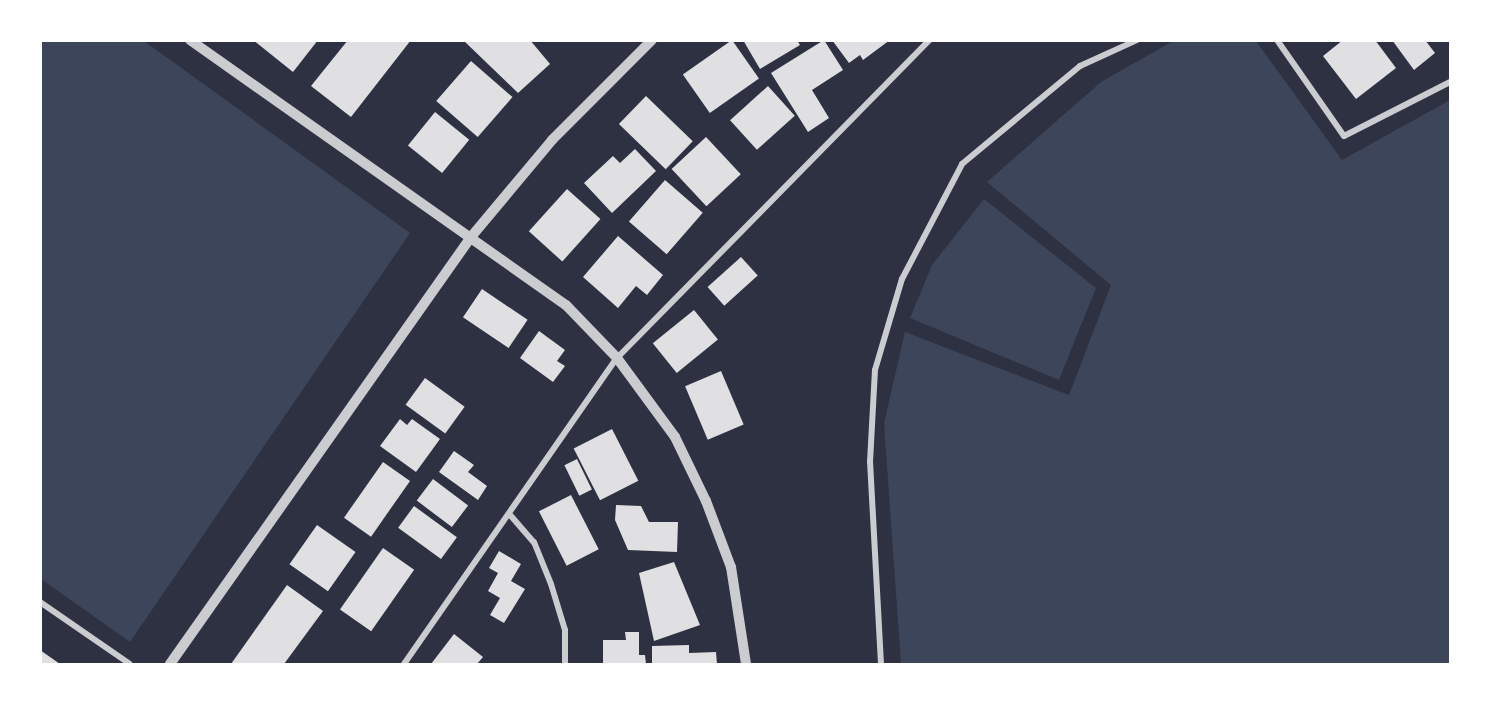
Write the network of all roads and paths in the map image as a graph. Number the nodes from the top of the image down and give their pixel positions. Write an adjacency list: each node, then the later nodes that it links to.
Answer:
1 (190, 40): 7 (street)
2 (652, 40): 7 (street)
3 (930, 40): 8 (street)
4 (1137, 40): 16 (street)
5 (1277, 40): 6 (street)
6 (1450, 82)
7 (471, 237): 8 (street); 12 (street)
8 (617, 358): 9 (street); 15 (street)
9 (511, 516): 13 (street); 14 (street)
10 (40, 602): 11 (street)
11 (130, 664)
12 (170, 664)
13 (404, 664)
14 (565, 664)
15 (746, 664)
16 (881, 664)

